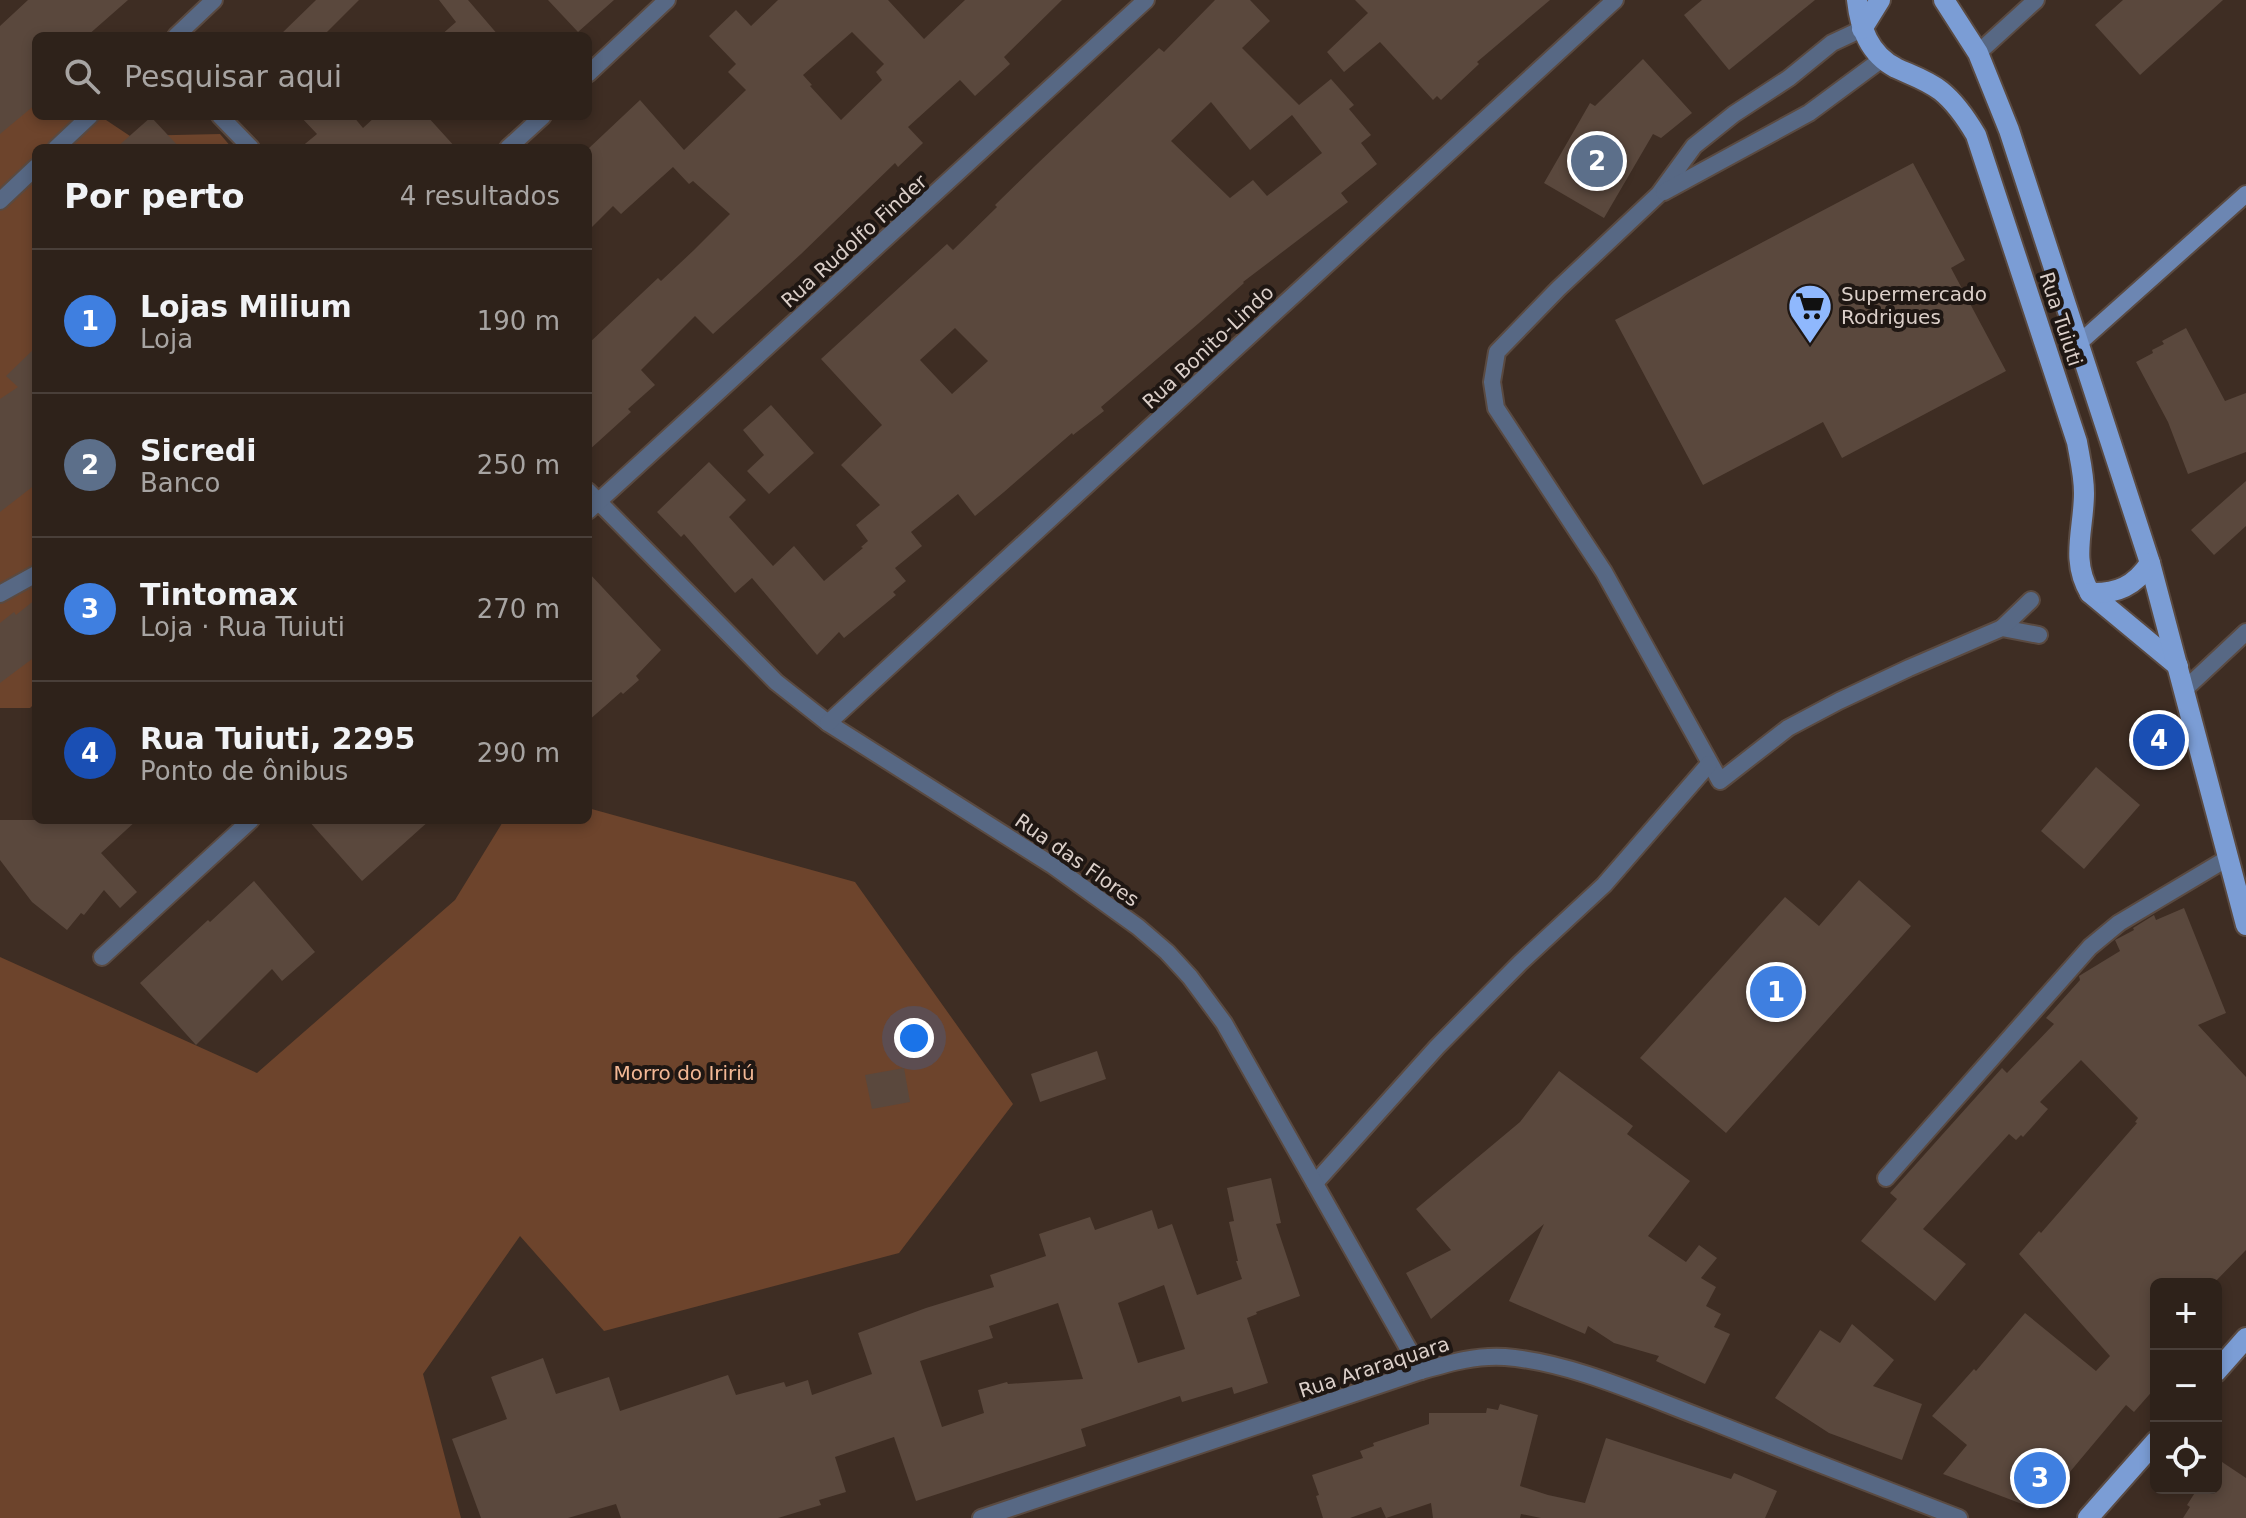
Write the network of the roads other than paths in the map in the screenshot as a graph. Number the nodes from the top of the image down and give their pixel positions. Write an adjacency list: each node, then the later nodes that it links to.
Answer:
1 (214, 0): 10 (street)
2 (667, 0): 13 (street)
3 (1146, 0): 25 (street, Rua Rudolfo Finder)
4 (1615, 0): 37 (street, Rua Bonito-Lindo)
5 (1857, 0): 9 (main road, Rua Tuiuti)
6 (1880, 0): 9 (main road)
7 (1944, 0): 11 (main road, Rua Tuiuti)
8 (2036, 0): 11 (street)
9 (1862, 29): 12 (main road, Rua Tuiuti); 21 (street)
10 (180, 32)
11 (1978, 53): 24 (main road, Rua Tuiuti)
12 (1882, 59): 21 (street); 29 (main road, Rua Tuiuti)
13 (592, 70)
14 (86, 120): 17 (street)
15 (224, 120): 18 (street)
16 (539, 120): 19 (street)
17 (60, 144)
18 (247, 144)
19 (512, 144)
20 (32, 171): 23 (street)
21 (1659, 194): 38 (street)
22 (2246, 194): 24 (street)
23 (0, 201)
24 (2078, 344): 27 (main road, Rua Tuiuti)
25 (592, 500)
26 (592, 502): 37 (street, Rua das Flores)
27 (2150, 563): 29 (main road); 35 (main road, Rua Tuiuti)
28 (32, 576): 30 (street)
29 (2090, 593): 35 (main road)
30 (0, 594)
31 (2031, 600): 32 (street)
32 (2002, 628): 34 (street); 38 (street)
33 (2246, 632): 36 (street)
34 (2039, 635)
35 (2178, 666): 36 (main road, Rua Tuiuti)
36 (2183, 691): 40 (main road, Rua Tuiuti)
37 (828, 723): 44 (street, Rua das Flores)
38 (1709, 764): 44 (street)
39 (247, 824): 42 (street)
40 (2228, 858): 41 (main road, Rua Tuiuti); 43 (street)
41 (2246, 925)
42 (102, 957)
43 (1886, 1178)
44 (1315, 1183): 47 (street, Rua das Flores)
45 (2246, 1338): 46 (main road)
46 (2222, 1365)
47 (1421, 1371): 49 (street, Rua Araraquara); 50 (street, Rua Araraquara)
48 (2150, 1448): 51 (main road)
49 (981, 1518)
50 (1959, 1518)
51 (2088, 1518)

